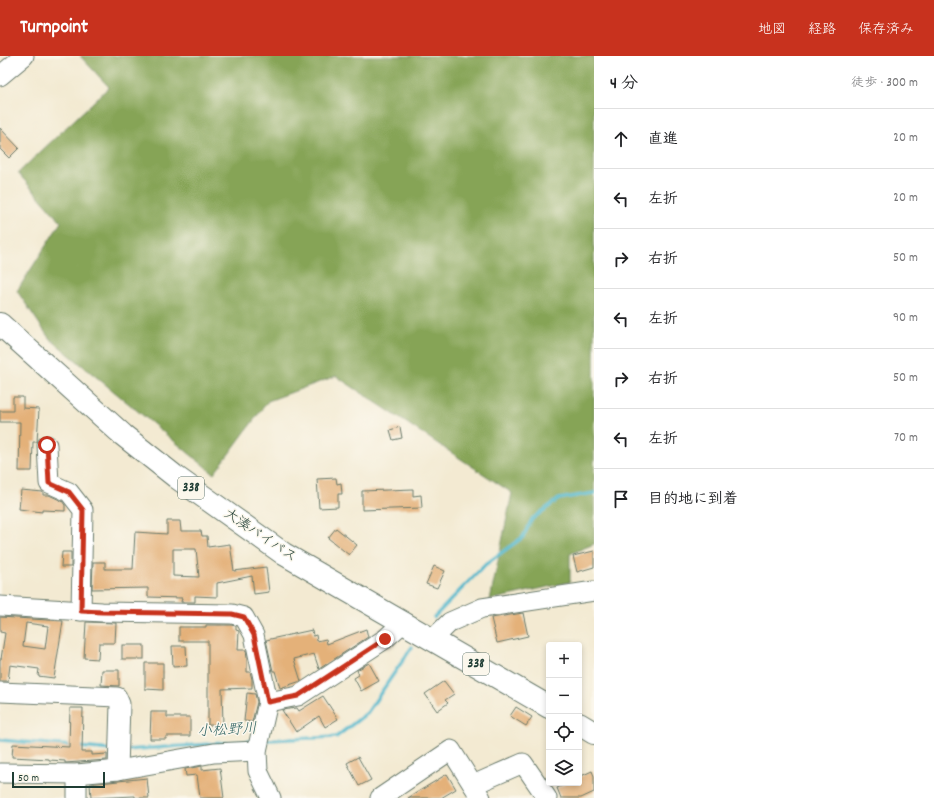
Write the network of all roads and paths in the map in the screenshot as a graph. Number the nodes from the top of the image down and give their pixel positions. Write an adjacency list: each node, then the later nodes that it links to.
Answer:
1 (24, 56): 2 (street)
2 (0, 76)
3 (0, 324): 8 (highway, 大湊バイパス / 338)
4 (47, 445): 7 (street)
5 (594, 591): 9 (street)
6 (0, 606): 7 (street)
7 (81, 611): 11 (street)
8 (404, 622): 9 (highway, 大湊バイパス / 338); 11 (street)
9 (433, 640): 12 (highway, 大湊バイパス / 338)
10 (0, 692): 16 (street)
11 (268, 702): 15 (street)
12 (546, 705)
13 (582, 726): 14 (highway)
14 (594, 733)
15 (259, 743): 16 (street); 21 (street)
16 (119, 757): 18 (street)
17 (0, 773): 18 (street)
18 (77, 774): 20 (street)
19 (477, 792): 22 (street); 23 (street)
20 (77, 798)
21 (271, 798)
22 (380, 798)
23 (547, 798)

